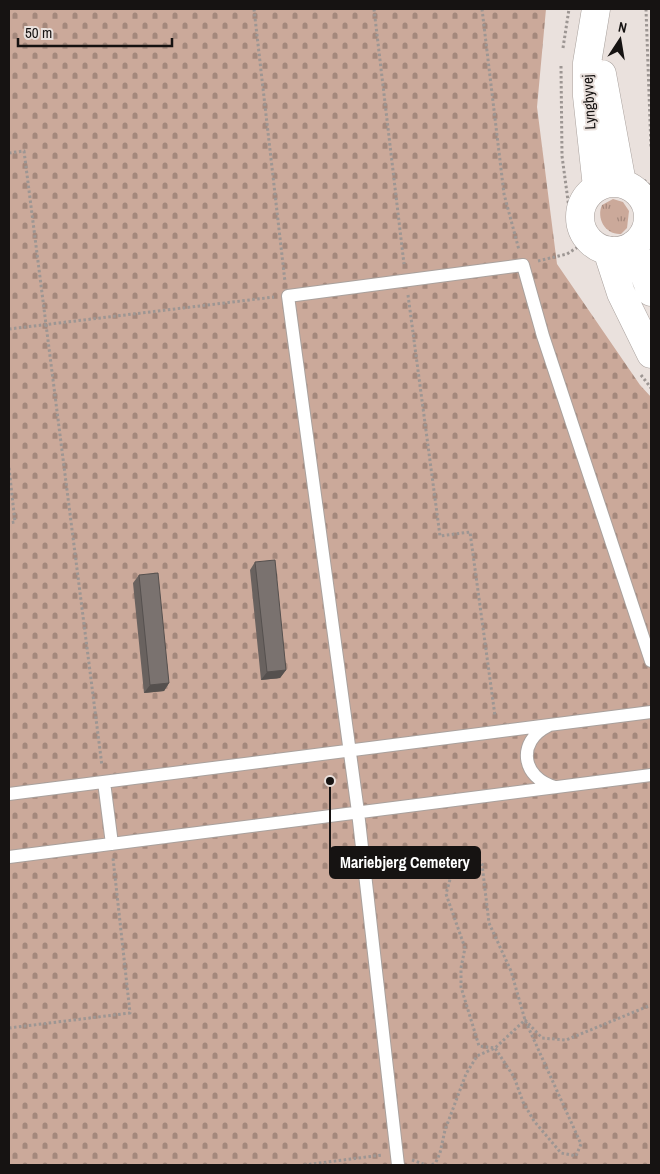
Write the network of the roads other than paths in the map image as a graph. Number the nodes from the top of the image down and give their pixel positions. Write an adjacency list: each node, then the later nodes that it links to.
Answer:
1 (595, 13): 2 (street, Lyngbyvej)
2 (609, 185): 3 (street); 3 (street)
3 (620, 247): 4 (street); 5 (street)
4 (651, 292)
5 (651, 354)
6 (651, 661): 9 (lane)
7 (651, 712): 8 (lane)
8 (557, 724): 9 (lane); 12 (lane)
9 (349, 750): 11 (lane); 14 (lane)
10 (651, 775): 12 (lane)
11 (104, 782): 13 (lane); 15 (lane)
12 (565, 786): 14 (lane)
13 (9, 794)
14 (358, 812): 15 (lane); 17 (lane)
15 (112, 844): 16 (lane)
16 (9, 857)
17 (397, 1159)

